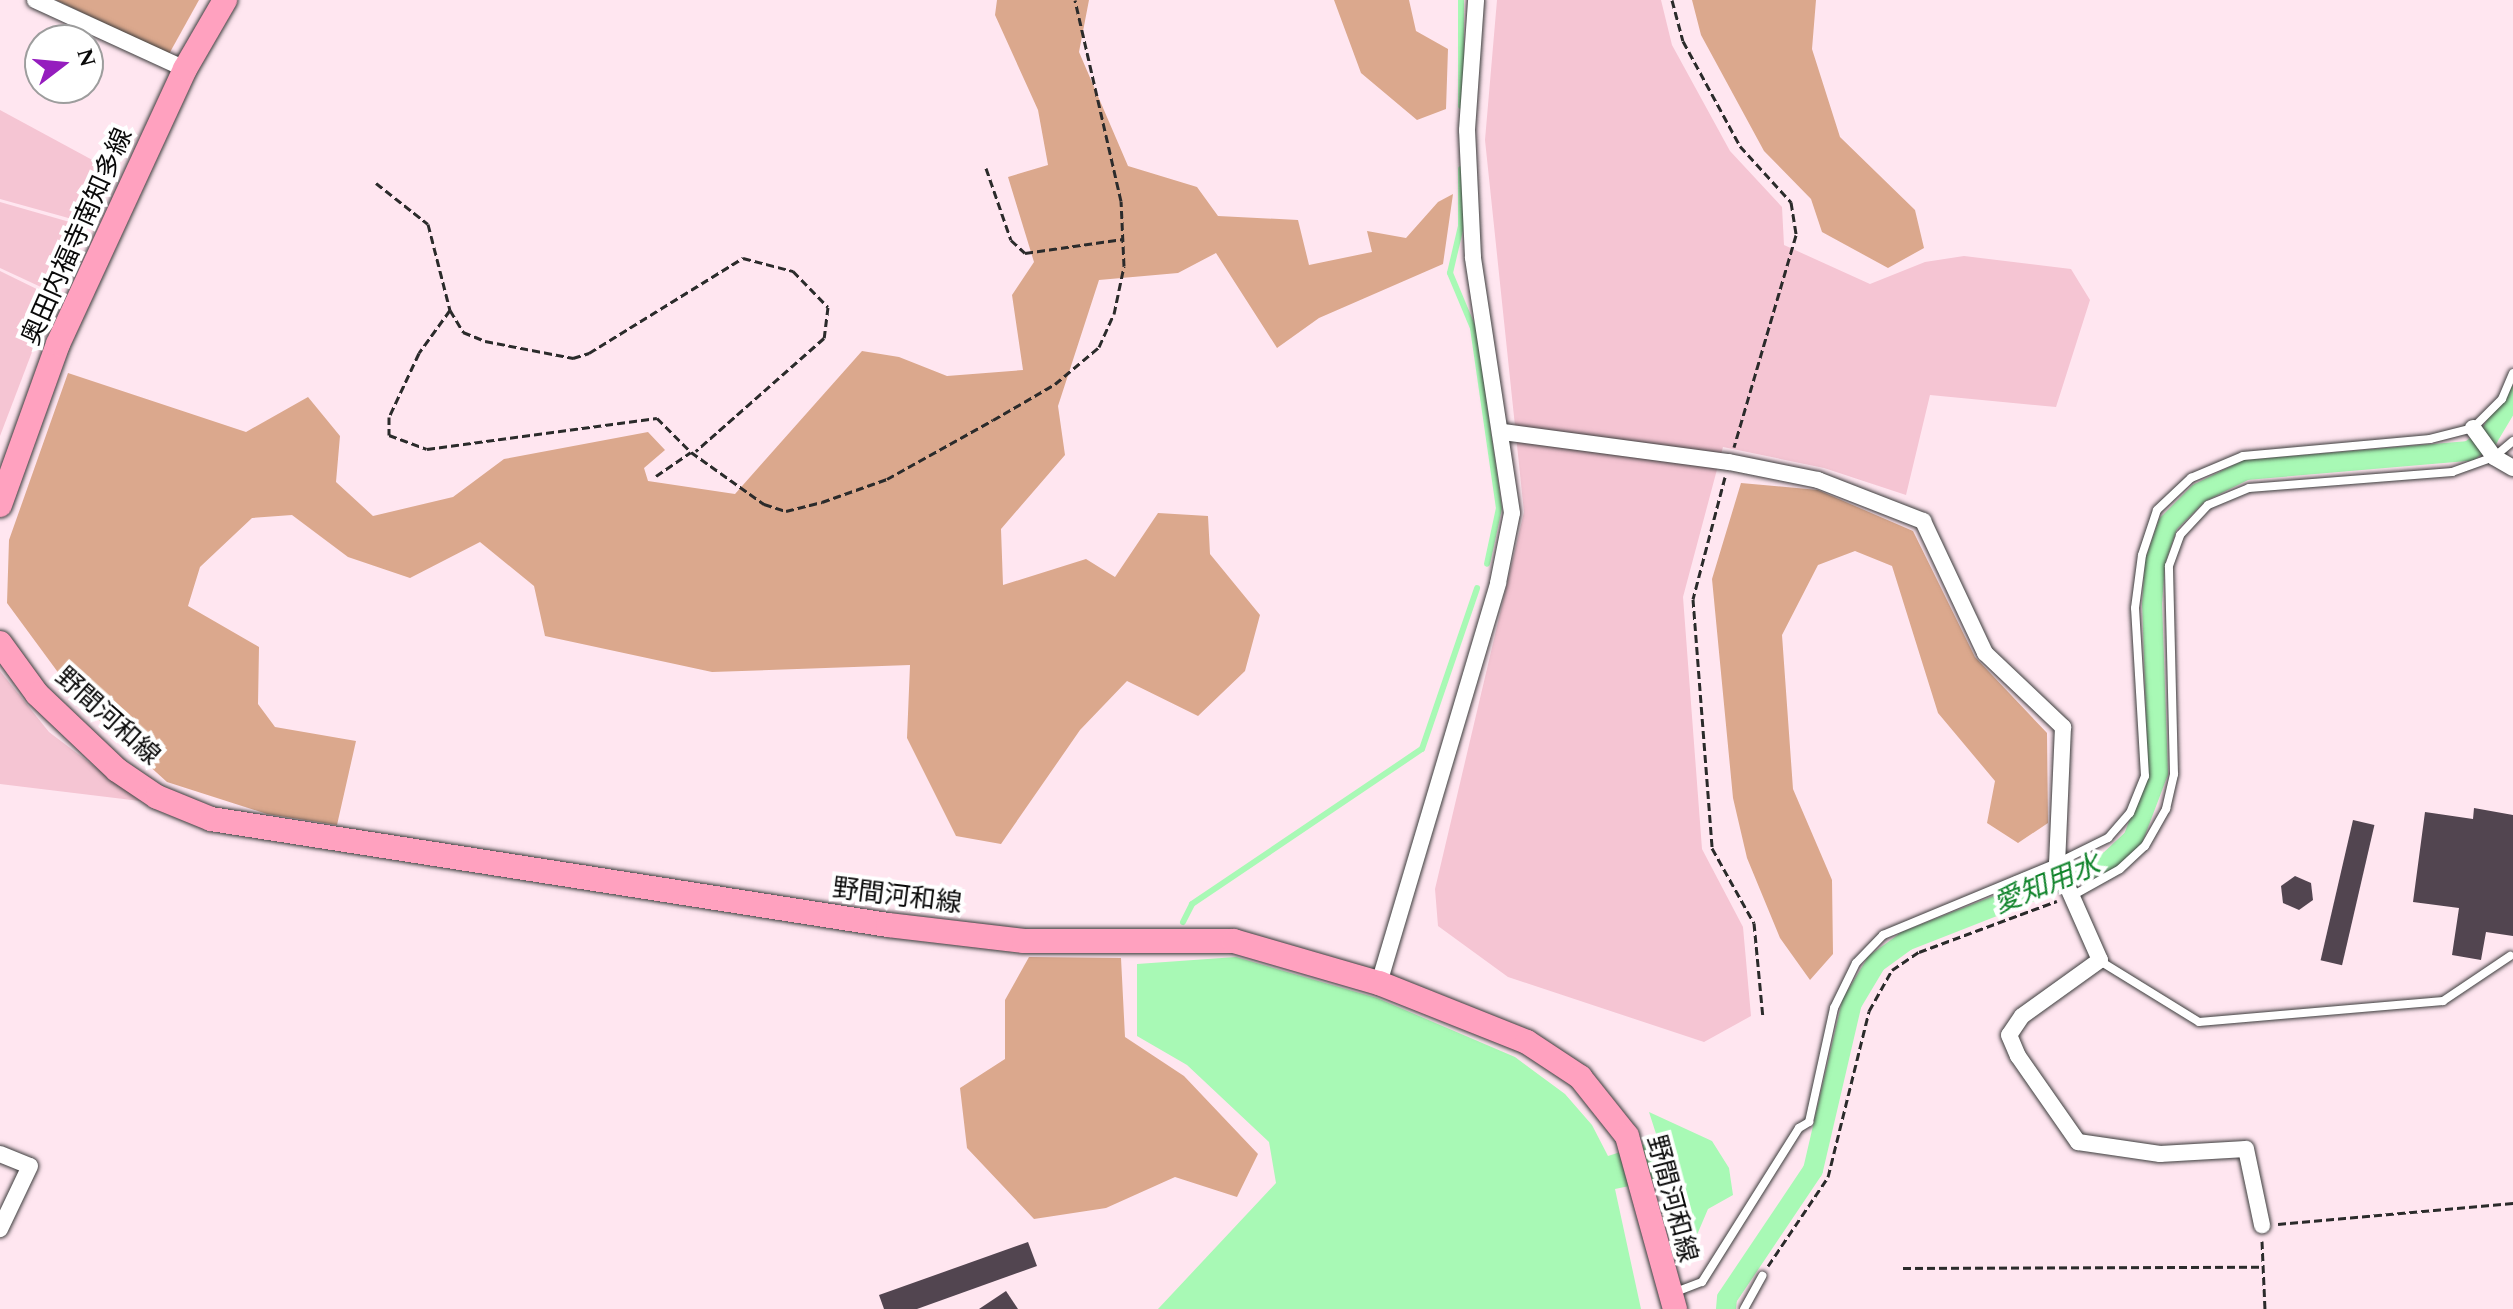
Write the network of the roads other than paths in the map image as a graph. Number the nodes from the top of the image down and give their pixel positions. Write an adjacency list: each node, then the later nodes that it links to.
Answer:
1 (35, 0): 4 (street)
2 (225, 0): 4 (main road, 奥田内福寺南知多線)
3 (1476, 0): 7 (street)
4 (185, 69): 11 (main road, 奥田内福寺南知多線)
5 (2513, 373): 6 (lane)
6 (2473, 428): 9 (street); 13 (lane)
7 (1503, 432): 13 (street); 17 (street)
8 (2513, 441): 9 (lane)
9 (2494, 457): 10 (street); 14 (lane)
10 (2513, 468)
11 (0, 505)
12 (0, 643): 17 (main road, 野間河和線)
13 (2057, 863): 14 (street); 22 (lane)
14 (2070, 897): 16 (street)
15 (2510, 956): 16 (lane)
16 (2100, 960): 19 (street)
17 (1379, 983): 22 (main road, 野間河和線)
18 (0, 1154): 20 (street)
19 (2262, 1225)
20 (0, 1229)
21 (1762, 1276): 23 (lane)
22 (1671, 1302)
23 (1744, 1309)

